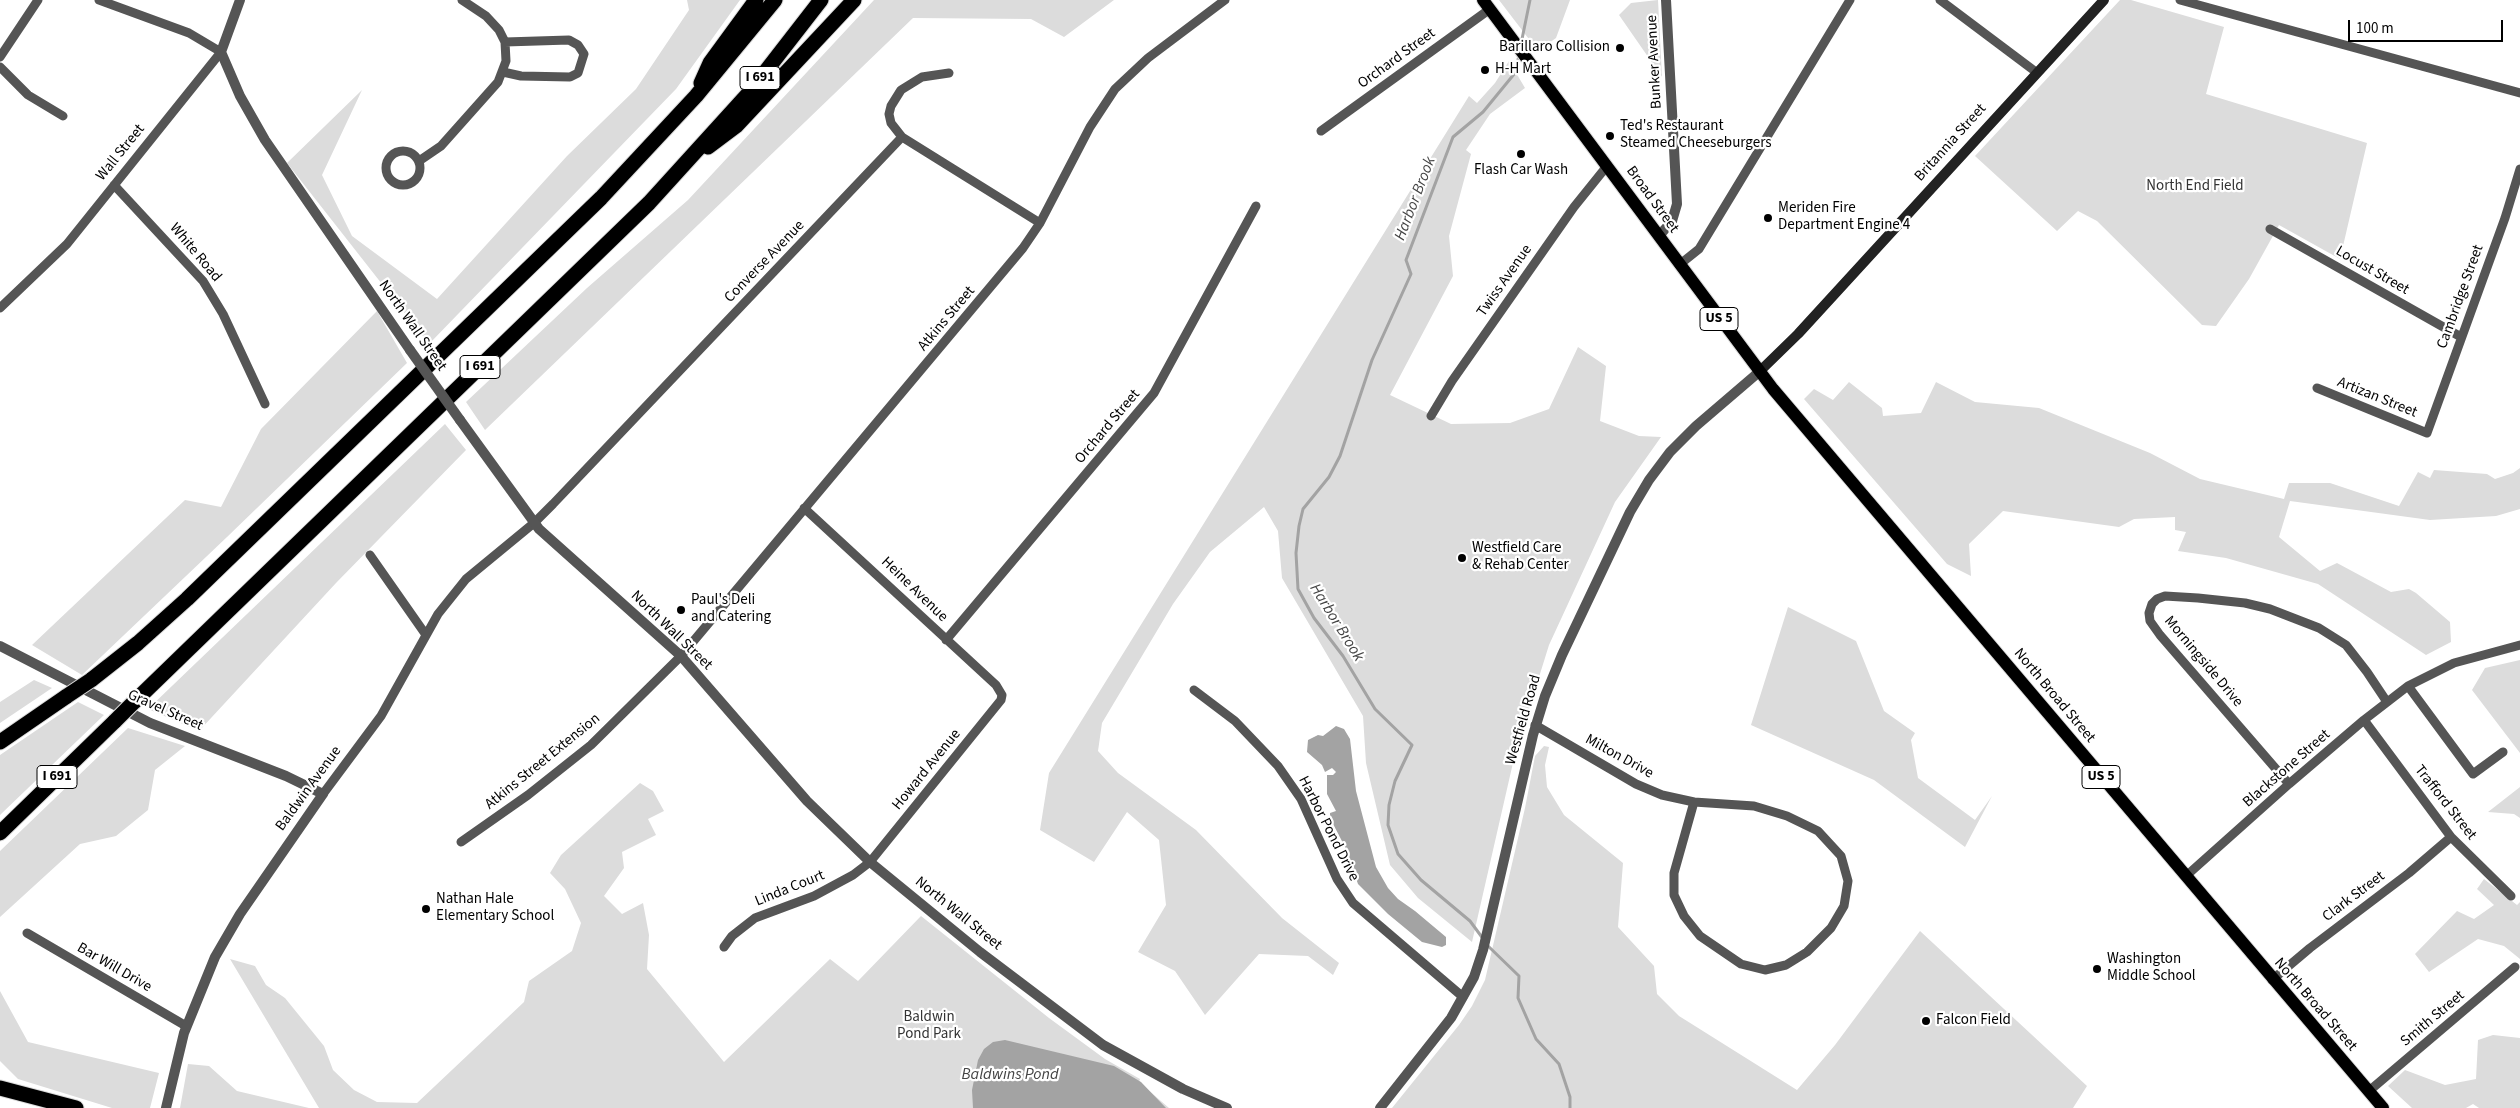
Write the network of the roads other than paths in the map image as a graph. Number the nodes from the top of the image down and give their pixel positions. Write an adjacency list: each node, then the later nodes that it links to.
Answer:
1 (38, 0): 18 (street)
2 (99, 0): 17 (street)
3 (240, 0): 17 (street, Wall Street)
4 (462, 0): 16 (street)
5 (756, 0): 24 (highway)
6 (775, 0): 24 (highway, I 691)
7 (821, 0): 28 (highway, I 691)
8 (854, 0): 28 (highway)
9 (1225, 0): 34 (street, Atkins Street)
10 (1666, 0): 36 (street, Bunker Avenue)
11 (1850, 0): 37 (street)
12 (1940, 0): 21 (street)
13 (2104, 0): 21 (main road, Britannia Street)
14 (2180, 0): 23 (street)
15 (1486, 5): 26 (street, Orchard Street); 30 (main road, Broad Street / US 5)
16 (505, 42): 20 (street); 20 (street)
17 (221, 52): 32 (street, Wall Street); 46 (street, North Wall Street, bridge)
18 (0, 57)
19 (0, 67): 25 (street)
20 (503, 72): 29 (street)
21 (2036, 72): 40 (main road, Britannia Street)
22 (949, 73): 27 (street)
23 (2520, 93)
24 (696, 96): 59 (highway, I 691, bridge)
25 (64, 116)
26 (1321, 131)
27 (902, 137): 34 (street); 46 (street, Converse Avenue)
28 (696, 153): 64 (highway, I 691, bridge)
29 (419, 161)
30 (1608, 166): 36 (main road, Broad Street / US 5); 43 (street, Twiss Avenue)
31 (2520, 169): 39 (street, Cambridge Street)
32 (114, 185): 38 (street, Wall Street); 42 (street, White Road)
33 (1256, 206): 49 (street, Orchard Street)
34 (1040, 223): 45 (street, Atkins Street)
35 (2270, 229): 39 (street, Locust Street)
36 (1658, 236): 37 (main road, Broad Street / US 5)
37 (1680, 265): 40 (main road, Broad Street / US 5)
38 (0, 308)
39 (2461, 337): 44 (street, Cambridge Street)
40 (1759, 372): 58 (street, Westfield Road); 68 (main road, North Broad Street / US 5)
41 (2317, 388): 44 (street, Artizan Street)
42 (265, 404)
43 (1431, 416)
44 (2427, 433)
45 (804, 508): 49 (street, Heine Avenue); 52 (street, Atkins Street)
46 (534, 523): 48 (street, Baldwin Avenue); 52 (street, North Wall Street)
47 (370, 555): 48 (street)
48 (426, 635): 62 (street, Baldwin Avenue)
49 (946, 640): 55 (street, Heine Avenue)
50 (2520, 645): 53 (street, Blackstone Street)
51 (0, 646): 62 (street, Gravel Street)
52 (681, 656): 66 (street, Atkins Street Extension); 67 (street, North Wall Street)
53 (2408, 686): 56 (street, Blackstone Street); 60 (street)
54 (1194, 690): 74 (street, Harbor Pond Drive)
55 (1002, 695): 67 (street, Howard Avenue)
56 (2386, 702): 57 (street, Blackstone Street); 61 (street, Morningside Drive)
57 (2364, 720): 61 (street, Blackstone Street); 65 (street, Trafford Street)
58 (1536, 726): 63 (street, Milton Drive); 74 (street, Westfield Road)
59 (0, 742)
60 (2502, 752)
61 (2289, 784): 68 (street, Blackstone Street)
62 (323, 794): 75 (street, Baldwin Avenue)
63 (1694, 802): 63 (street, Milton Drive)
64 (0, 833)
65 (2451, 837): 69 (street, Trafford Street); 73 (street, Clark Street)
66 (461, 842)
67 (870, 862): 71 (street, Linda Court); 80 (street, North Wall Street)
68 (2186, 876): 73 (main road, North Broad Street / US 5)
69 (2511, 896)
70 (27, 933): 75 (street, Bar Will Drive)
71 (724, 948)
72 (2515, 967): 77 (street, Smith Street)
73 (2272, 980): 77 (main road, North Broad Street / US 5)
74 (1463, 998): 81 (street, Westfield Road)
75 (186, 1026): 79 (street, Baldwin Avenue)
76 (0, 1088): 78 (highway)
77 (2369, 1091): 82 (main road, North Broad Street / US 5)
78 (76, 1108)
79 (166, 1108)
80 (1227, 1108)
81 (1380, 1108)
82 (2384, 1108)

